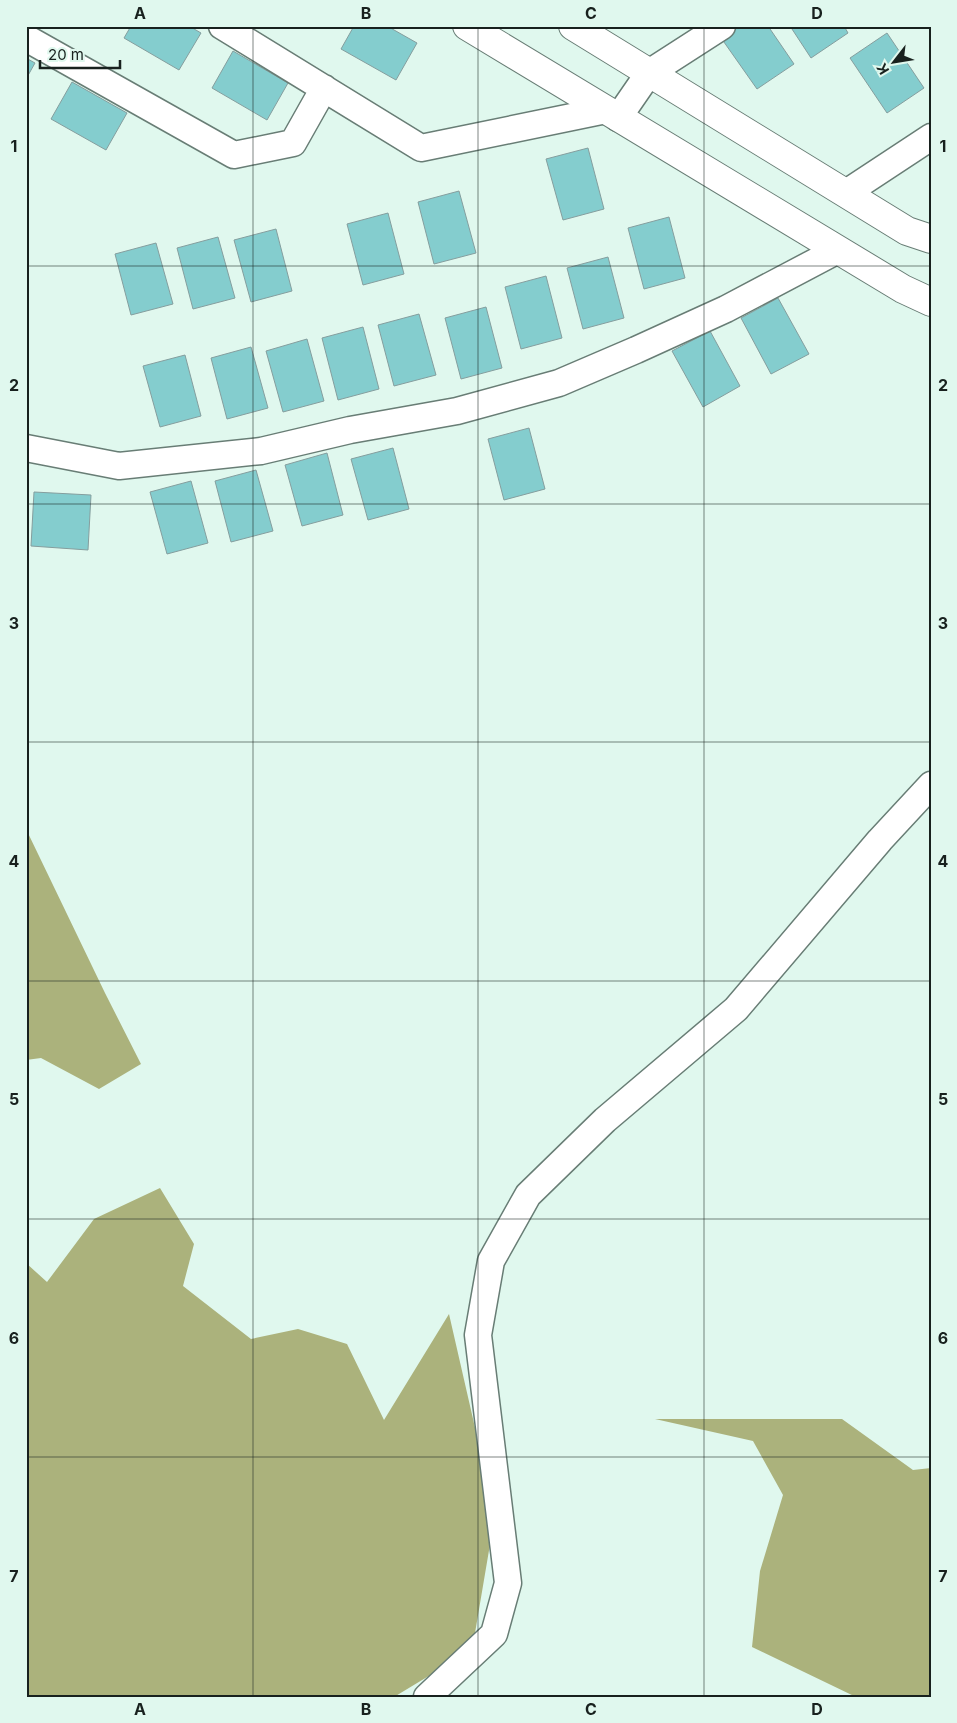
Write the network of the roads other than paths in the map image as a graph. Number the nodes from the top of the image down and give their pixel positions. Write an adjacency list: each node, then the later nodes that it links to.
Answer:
1 (222, 26): 7 (street)
2 (467, 26): 8 (main road)
3 (573, 26): 6 (main road)
4 (722, 26): 6 (street)
5 (26, 38): 7 (street)
6 (649, 74): 8 (street); 10 (main road)
7 (324, 88): 8 (street)
8 (612, 114): 12 (main road)
9 (931, 137): 10 (street)
10 (846, 193): 11 (main road)
11 (931, 240)
12 (838, 250): 13 (main road); 14 (street)
13 (931, 302)
14 (26, 448)
15 (931, 786): 16 (street)
16 (426, 1697)

